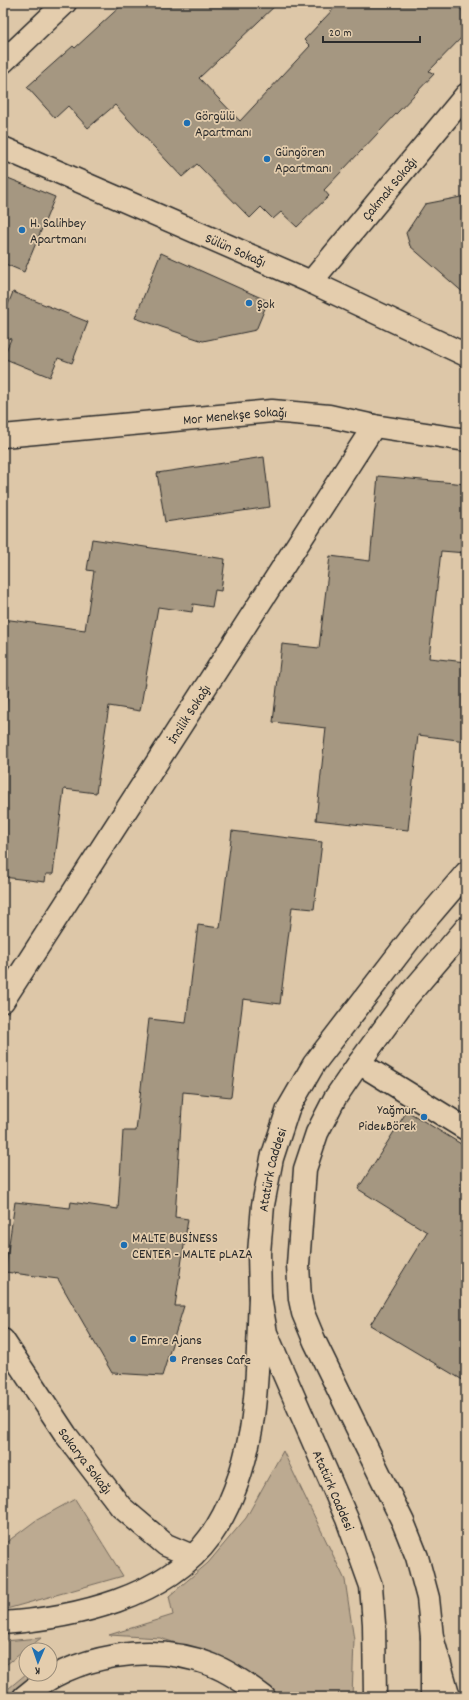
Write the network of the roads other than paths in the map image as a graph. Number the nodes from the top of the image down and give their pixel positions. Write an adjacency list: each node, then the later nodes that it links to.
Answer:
1 (65, 3): 2 (main road)
2 (3, 62)
3 (466, 95): 5 (main road, Çakmak Sokağı)
4 (3, 148): 5 (main road, Sülün Sokağı)
5 (311, 282): 6 (main road, Sülün Sokağı)
6 (466, 355)
7 (374, 426): 8 (main road, Mor Menekşe Sokağı); 9 (main road, Mor Menekşe Sokağı); 12 (main road, İncilik Sokağı)
8 (3, 436)
9 (466, 439)
10 (466, 873): 15 (main road, Atatürk Caddesi)
11 (466, 928): 13 (main road)
12 (3, 1001)
13 (359, 1063): 14 (main road); 19 (main road)
14 (466, 1129)
15 (260, 1297): 17 (main road); 22 (main road, Atatürk Caddesi)
16 (3, 1340): 17 (main road, Sakarya Sokağı)
17 (192, 1556): 18 (main road)
18 (3, 1623)
19 (432, 1637): 23 (main road); 24 (main road)
20 (24, 1697): 21 (main road)
21 (264, 1697)
22 (375, 1697)
23 (432, 1697)
24 (449, 1697)

